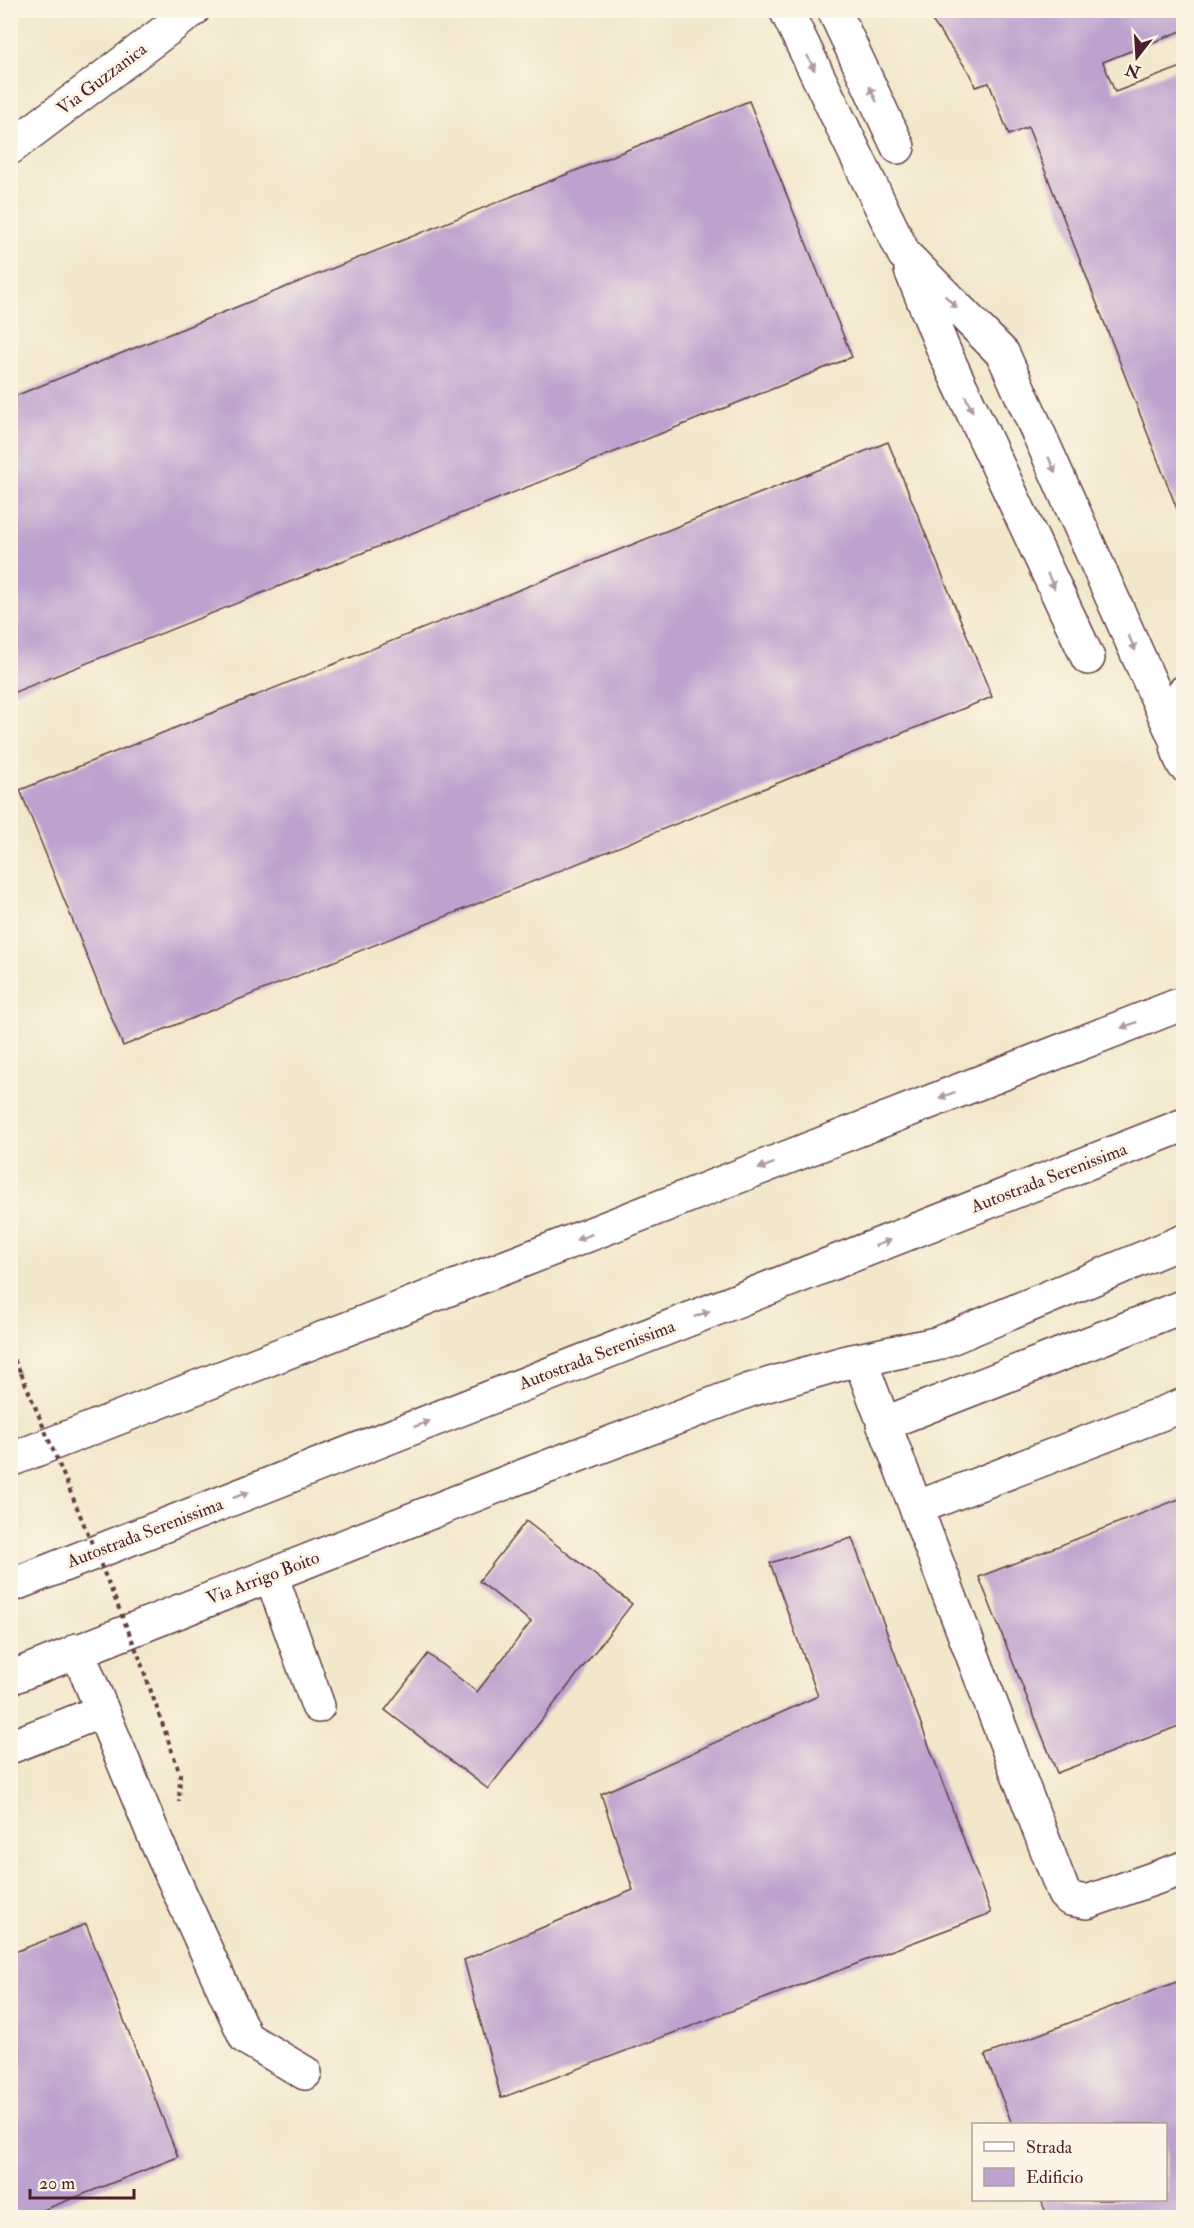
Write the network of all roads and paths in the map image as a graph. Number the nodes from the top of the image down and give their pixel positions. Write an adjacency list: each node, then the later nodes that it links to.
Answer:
1 (193, 10): 5 (main road, Via Guzzanica)
2 (786, 10): 6 (main road, one-way to 6)
3 (834, 10): 4 (main road, one-way to 3)
4 (898, 147)
5 (10, 148)
6 (904, 254): 7 (main road, one-way to 7); 9 (main road, one-way to 9)
7 (1088, 658)
8 (1184, 692): 9 (main road)
9 (1179, 752)
10 (1184, 1003): 18 (main road, one-way to 18)
11 (1184, 1125): 21 (main road, Autostrada Serenissima, one-way to 11)
12 (1184, 1241): 15 (main road, Via Arrigo Boito)
13 (1184, 1306): 17 (main road)
14 (10, 1352): 27 (path, bridge)
15 (860, 1360): 17 (main road); 20 (main road, Via Arrigo Boito)
16 (1184, 1405): 19 (main road)
17 (883, 1424): 19 (main road)
18 (10, 1460)
19 (916, 1508): 28 (main road)
20 (271, 1575): 22 (main road, Via Arrigo Boito); 24 (main road)
21 (10, 1586)
22 (77, 1650): 23 (main road, Via Arrigo Boito); 25 (main road)
23 (10, 1677)
24 (318, 1706)
25 (102, 1711): 26 (main road); 27 (main road)
26 (10, 1747)
27 (158, 1845): 29 (main road)
28 (1184, 1868)
29 (305, 2073)

